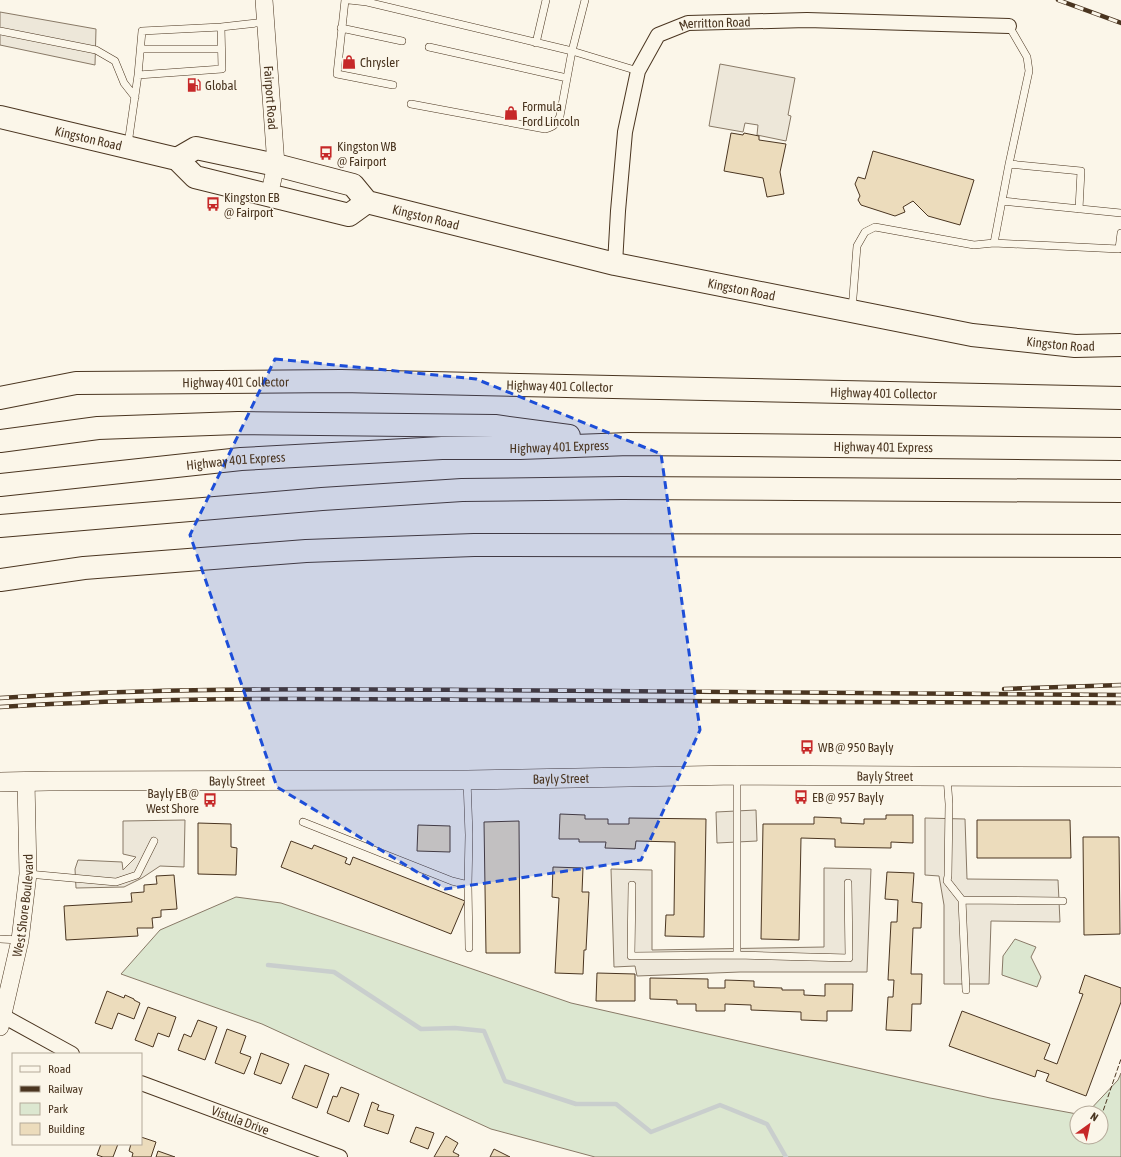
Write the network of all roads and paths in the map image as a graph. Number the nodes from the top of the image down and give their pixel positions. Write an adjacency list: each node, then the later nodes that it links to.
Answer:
1 (264, 0): 6 (street, Fairport Road)
2 (345, 0): 9 (lane)
3 (349, 0): 12 (lane)
4 (546, 0): 12 (lane)
5 (585, 0): 16 (lane)
6 (266, 22): 7 (lane); 27 (street, Fairport Road)
7 (221, 26): 14 (lane); 15 (lane)
8 (1009, 26): 17 (street, Merritton Road); 26 (lane)
9 (341, 28): 11 (lane); 20 (lane)
10 (0, 31): 21 (lane)
11 (402, 41)
12 (536, 43): 16 (lane)
13 (429, 47): 19 (lane)
14 (141, 48): 15 (lane); 18 (lane)
15 (222, 49): 18 (lane)
16 (572, 51): 17 (lane); 19 (lane)
17 (638, 71): 36 (street, Merritton Road)
18 (138, 75): 21 (lane)
19 (567, 78): 22 (lane)
20 (393, 85)
21 (135, 97): 24 (lane)
22 (411, 104)
23 (0, 117): 24 (main road, Kingston Road)
24 (128, 147): 25 (main road, Kingston Road)
25 (177, 159): 27 (main road); 28 (main road)
26 (1009, 164): 29 (lane); 31 (lane)
27 (276, 165): 28 (street, Fairport Road); 30 (main road)
28 (269, 196): 30 (main road)
29 (1002, 201): 31 (lane); 34 (lane)
30 (367, 202): 36 (main road, Kingston Road)
31 (1079, 209): 32 (lane)
32 (1121, 213)
33 (1121, 233): 35 (lane)
34 (994, 243): 35 (lane); 37 (lane)
35 (1120, 249)
36 (615, 264): 37 (main road, Kingston Road)
37 (852, 312): 38 (main road, Kingston Road)
38 (1121, 345)
39 (76, 383): 40 (main road); 41 (main road, Highway 401 Collector); 42 (main road, Highway 401 Collector)
40 (0, 385)
41 (0, 398)
42 (1121, 398)
43 (0, 441): 44 (main road)
44 (630, 444): 45 (main road, Highway 401 Express); 46 (main road, Highway 401 Express)
45 (1121, 449)
46 (0, 485)
47 (1121, 491): 48 (main road)
48 (0, 526)
49 (1121, 546): 50 (main road)
50 (0, 580)
51 (737, 775): 52 (main road, Bayly Street); 54 (main road, Bayly Street); 68 (lane)
52 (947, 776): 53 (main road, Bayly Street); 63 (lane)
53 (1121, 777)
54 (467, 780): 55 (main road, Bayly Street); 61 (lane)
55 (26, 781): 56 (main road, Bayly Street); 59 (street, West Shore Boulevard)
56 (0, 782)
57 (304, 822): 61 (lane)
58 (154, 842): 59 (lane)
59 (28, 874): 66 (street, West Shore Boulevard)
60 (848, 883): 68 (lane)
61 (468, 885): 67 (lane)
62 (632, 885): 68 (lane)
63 (962, 900): 64 (lane); 69 (lane)
64 (1063, 901)
65 (0, 939): 66 (lane)
66 (20, 940): 70 (street, West Shore Boulevard)
67 (469, 948)
68 (737, 955)
69 (966, 990)
70 (2, 1022): 71 (street)
71 (70, 1053)
72 (142, 1083): 73 (street, Vistula Drive)
73 (340, 1157)

